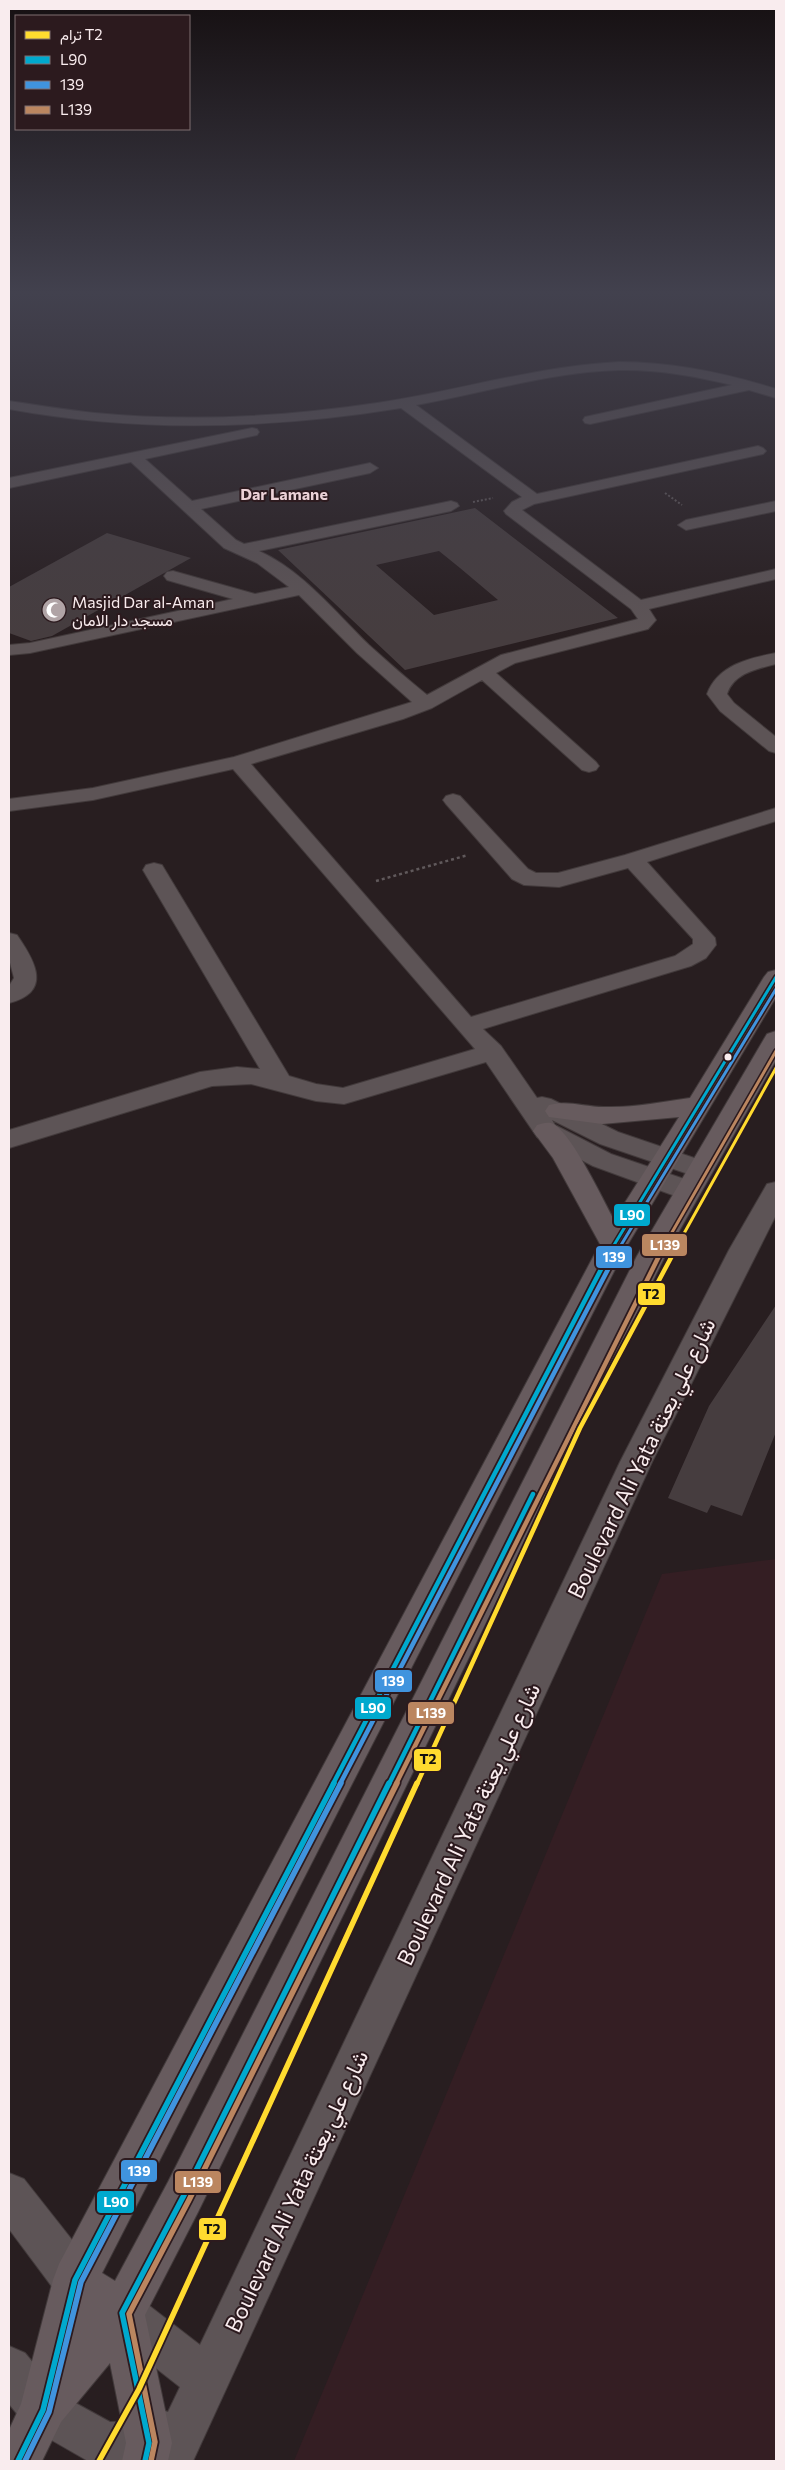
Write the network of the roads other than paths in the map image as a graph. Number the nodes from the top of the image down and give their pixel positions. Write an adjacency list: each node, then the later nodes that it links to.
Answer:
1 (17, 406): 5 (street)
2 (382, 406): 5 (street)
3 (408, 406): 11 (street)
4 (655, 406): 6 (street)
5 (357, 410): 8 (street)
6 (590, 420)
7 (758, 451): 11 (street)
8 (134, 457): 10 (street); 14 (street)
9 (370, 468): 14 (street)
10 (9, 483)
11 (529, 495): 21 (street)
12 (452, 506): 16 (street)
13 (776, 506): 15 (street)
14 (189, 507): 16 (street)
15 (686, 525)
16 (244, 550): 19 (street)
17 (776, 574): 21 (street)
18 (173, 576): 20 (street)
19 (303, 589): 20 (street); 25 (street)
20 (254, 600): 22 (street)
21 (638, 606): 24 (street)
22 (9, 650)
23 (776, 658): 26 (street)
24 (483, 671): 25 (street); 28 (street)
25 (424, 704): 27 (street)
26 (776, 747)
27 (238, 762): 30 (street); 37 (street)
28 (589, 766)
29 (453, 800): 32 (street)
30 (9, 805)
31 (776, 814): 32 (street)
32 (633, 860): 37 (street)
33 (154, 870): 40 (street)
34 (9, 940): 36 (street)
35 (776, 978): 41 (main road)
36 (9, 996)
37 (466, 1026): 39 (street)
38 (776, 1039): 45 (main road)
39 (492, 1052): 40 (street); 42 (street)
40 (279, 1080): 43 (street)
41 (696, 1106): 42 (main road); 44 (main road)
42 (552, 1121): 44 (street); 47 (main road)
43 (9, 1139)
44 (658, 1168): 45 (street); 47 (main road)
45 (694, 1180): 50 (main road)
46 (776, 1191): 52 (street, Boulevard Ali Yata شارع علي يعتة)
47 (614, 1244): 49 (main road)
48 (9, 2194): 49 (street)
49 (75, 2280): 50 (main road); 53 (main road)
50 (122, 2313): 52 (street); 53 (main road); 54 (main road)
51 (9, 2369): 53 (street)
52 (207, 2379): 54 (street, Boulevard Ali Yata شارع علي يعتة)
53 (43, 2410): 54 (street); 55 (main road)
54 (154, 2455)
55 (18, 2461)

